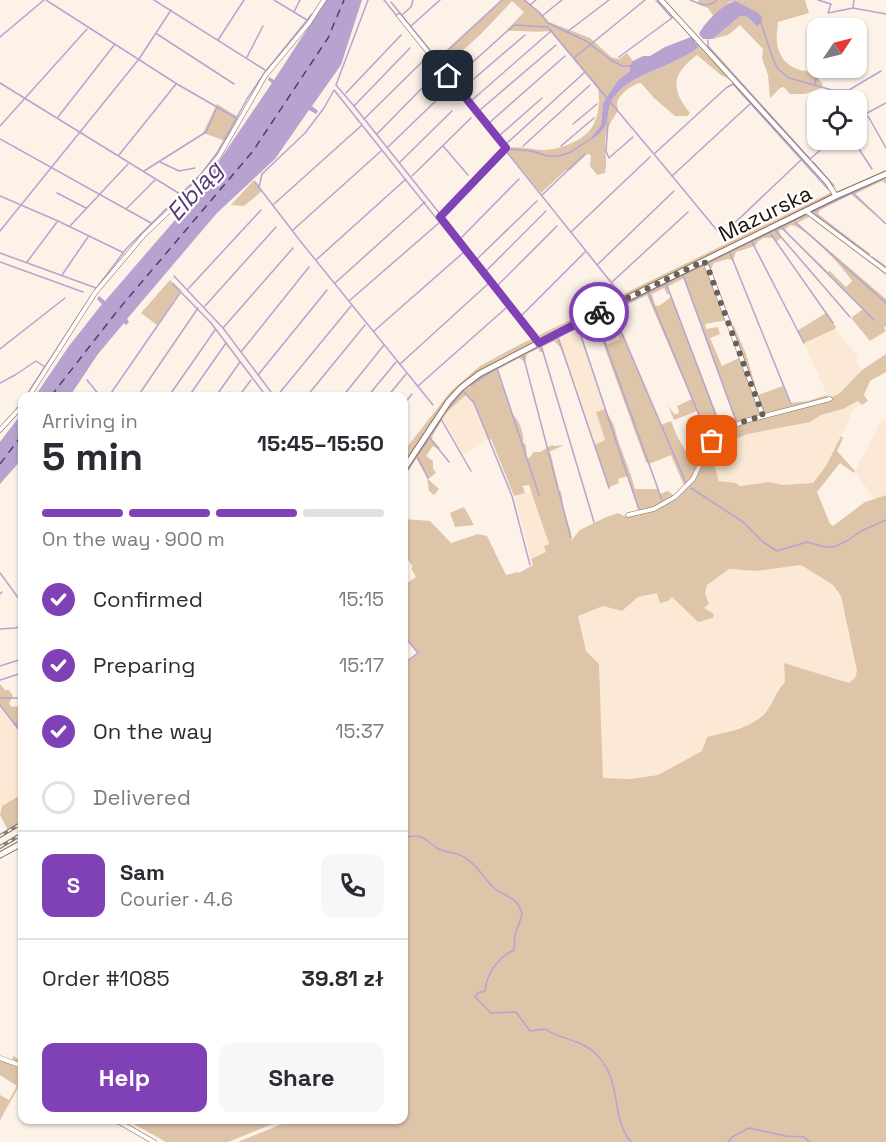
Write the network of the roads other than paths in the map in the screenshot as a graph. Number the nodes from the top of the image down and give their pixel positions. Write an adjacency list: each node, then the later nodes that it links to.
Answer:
1 (324, 0): 10 (street)
2 (661, 0): 5 (street)
3 (399, 16): 9 (street)
4 (886, 174): 5 (main road, Mazurska)
5 (836, 196): 6 (main road, Mazurska)
6 (806, 211): 7 (main road, Mazurska); 8 (street)
7 (704, 261): 9 (main road, Mazurska); 13 (street)
8 (886, 271)
9 (539, 343): 15 (main road, Mazurska)
10 (32, 392)
11 (830, 399): 13 (street)
12 (18, 410): 14 (street)
13 (763, 416): 16 (street)
14 (0, 430)
15 (408, 464)
16 (628, 515)
17 (18, 845): 18 (main road)
18 (0, 855)
19 (0, 1058): 20 (street)
20 (18, 1065)
21 (123, 1124): 22 (street)
22 (154, 1142)

